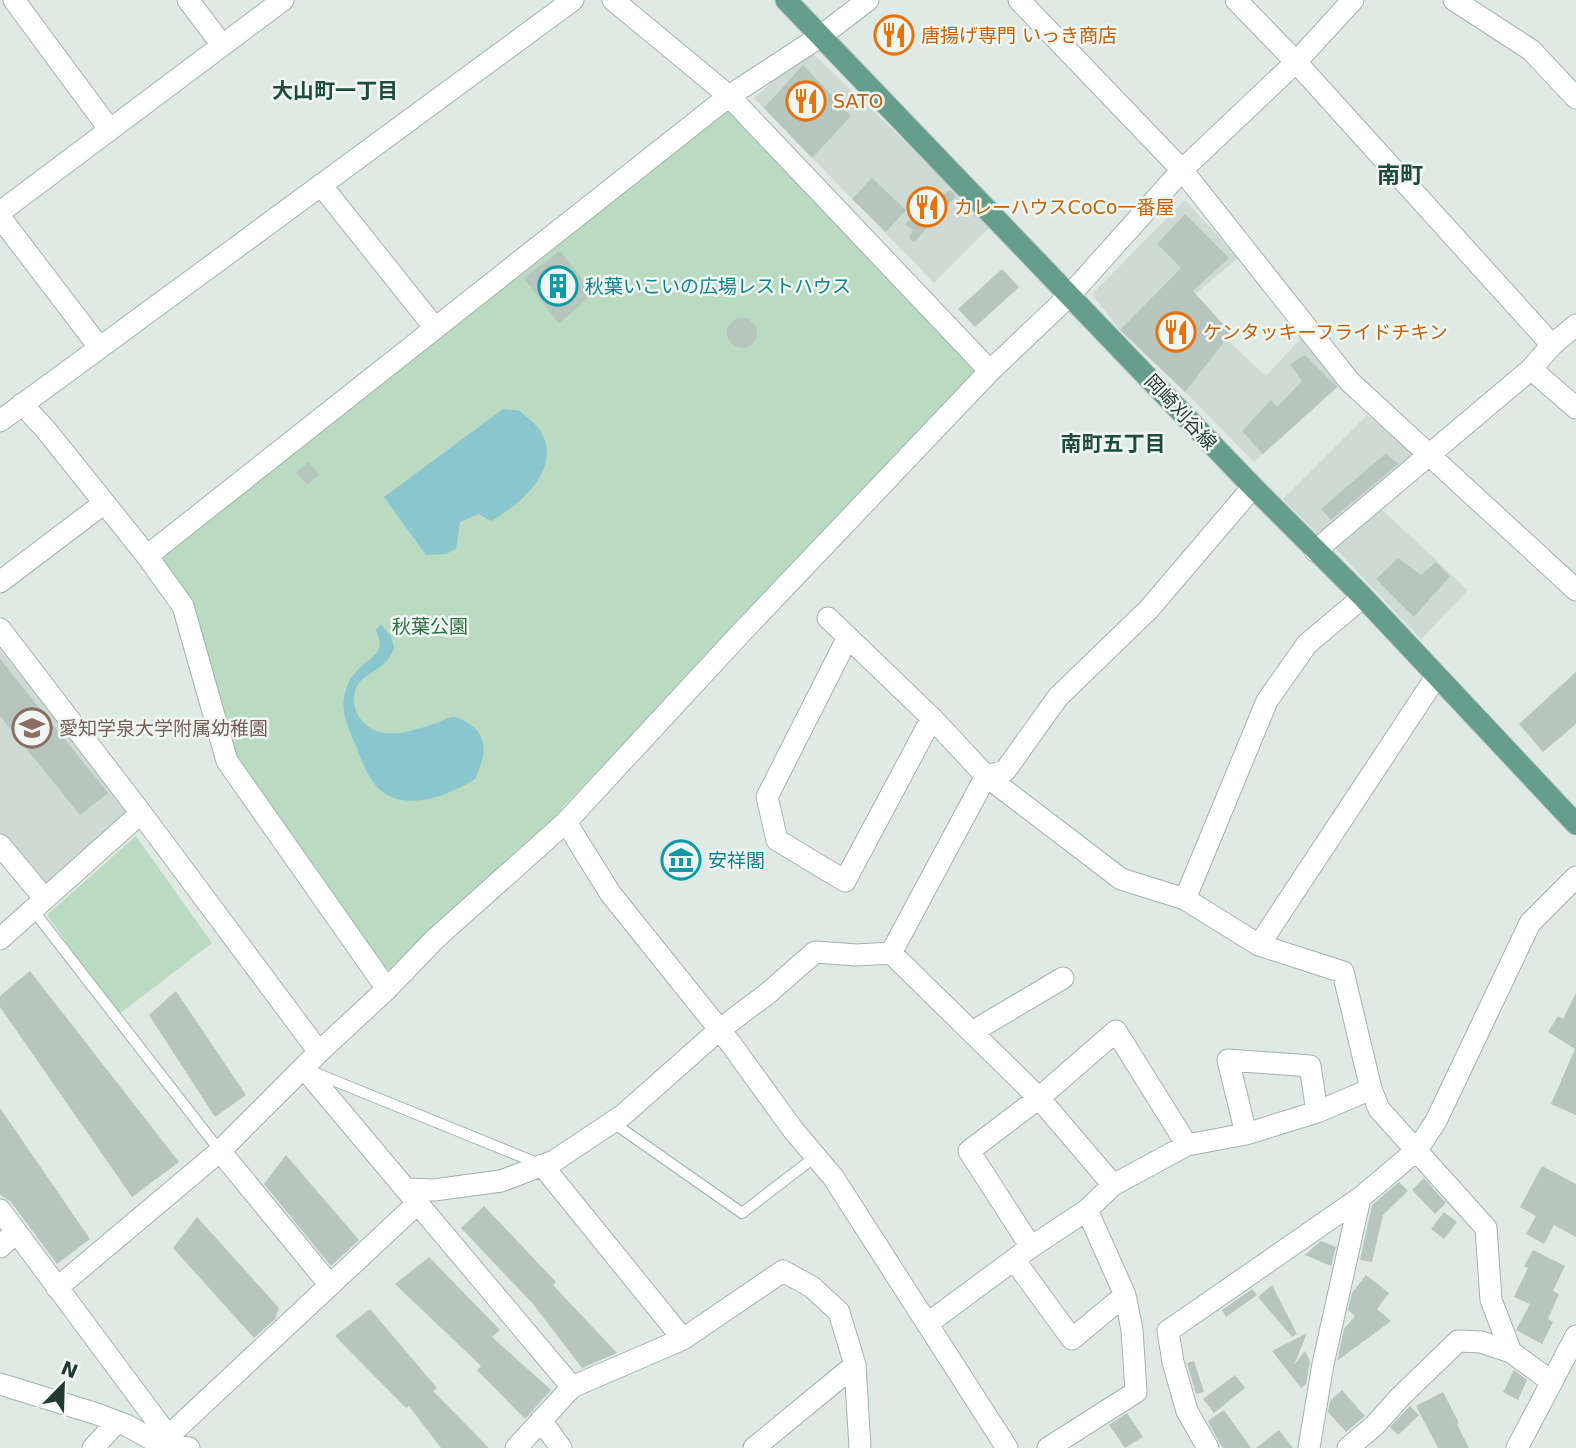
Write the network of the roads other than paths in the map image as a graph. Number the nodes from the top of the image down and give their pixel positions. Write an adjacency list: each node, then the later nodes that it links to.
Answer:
1 (14, 0): 17 (street)
2 (188, 0): 13 (street)
3 (283, 0): 13 (street)
4 (573, 0): 19 (street)
5 (613, 0): 15 (street)
6 (786, 0): 12 (main road, 岡崎刈谷線)
7 (868, 0): 12 (street)
8 (1019, 0): 18 (street)
9 (1236, 0): 14 (street)
10 (1353, 0): 14 (street)
11 (1454, 0): 16 (street)
12 (821, 36): 15 (street); 21 (main road, 岡崎刈谷線)
13 (222, 45): 17 (street)
14 (1296, 62): 18 (street); 24 (street)
15 (729, 96): 23 (street); 27 (street)
16 (1576, 98)
17 (110, 130): 20 (street)
18 (1182, 170): 21 (street); 31 (street)
19 (321, 185): 23 (street); 25 (street)
20 (0, 214): 25 (street)
21 (1070, 295): 27 (street); 32 (main road, 岡崎刈谷線)
22 (1576, 325): 24 (street)
23 (435, 328): 35 (street)
24 (1552, 345): 26 (street)
25 (99, 347): 28 (street)
26 (1531, 369): 29 (street); 31 (street)
27 (990, 371): 47 (street)
28 (22, 404): 30 (street); 33 (street)
29 (1576, 408)
30 (0, 421)
31 (1430, 455): 34 (street); 37 (street)
32 (1252, 487): 34 (main road, 岡崎刈谷線); 44 (street)
33 (103, 503): 35 (street); 36 (street)
34 (1315, 551): 38 (main road, 岡崎刈谷線)
35 (147, 556): 56 (street)
36 (0, 582)
37 (1576, 590)
38 (1363, 597): 42 (main road, 岡崎刈谷線); 50 (street)
39 (828, 618): 41 (street)
40 (0, 629): 46 (street)
41 (848, 637): 43 (street); 43 (street)
42 (1436, 677): 45 (main road, 岡崎刈谷線); 53 (street)
43 (932, 718): 44 (street)
44 (986, 776): 50 (street); 54 (street)
45 (1572, 812)
46 (141, 813): 51 (street); 59 (street)
47 (566, 822): 56 (street); 57 (street)
48 (0, 845): 51 (street)
49 (1576, 877): 67 (street)
50 (1185, 899): 53 (street)
51 (39, 905): 52 (street); 68 (lane)
52 (0, 939)
53 (1259, 945): 61 (street)
54 (891, 953): 57 (street); 58 (street)
55 (1063, 978): 58 (street)
56 (387, 989): 59 (street)
57 (719, 1030): 64 (street); 69 (street)
58 (972, 1032): 62 (street)
59 (319, 1052): 60 (street)
60 (304, 1068): 68 (street); 70 (lane); 72 (street)
61 (1371, 1089): 63 (street); 67 (street)
62 (1039, 1098): 66 (street); 71 (street); 78 (street)
63 (1317, 1112): 65 (street); 65 (street)
64 (612, 1122): 69 (lane); 70 (street)
65 (1246, 1134): 66 (street)
66 (1187, 1145): 71 (street)
67 (1417, 1150): 73 (street); 85 (street)
68 (220, 1151): 79 (street); 80 (street)
69 (815, 1157): 82 (street)
70 (542, 1165): 72 (street); 84 (street)
71 (1113, 1185): 75 (street)
72 (413, 1195): 79 (street); 89 (street)
73 (1360, 1198): 101 (street); 102 (street)
74 (0, 1210): 76 (street)
75 (1087, 1210): 78 (street); 81 (street)
76 (16, 1232): 77 (street); 80 (street)
77 (0, 1247)
78 (1023, 1254): 81 (street); 82 (street)
79 (329, 1284): 92 (street)
80 (57, 1288): 92 (street)
81 (1125, 1295): 100 (street)
82 (927, 1324): 99 (street)
83 (1576, 1336): 87 (street)
84 (683, 1339): 86 (street); 89 (street)
85 (1511, 1352): 87 (street); 103 (street)
86 (855, 1365): 97 (street); 98 (street)
87 (1552, 1382): 104 (street)
88 (0, 1384): 91 (street)
89 (572, 1387): 90 (street)
90 (541, 1420): 95 (street); 96 (street)
91 (117, 1422): 92 (street); 93 (street)
92 (163, 1443): 94 (street)
93 (93, 1448)
94 (189, 1448)
95 (516, 1448)
96 (561, 1448)
97 (754, 1448)
98 (860, 1448)
99 (1007, 1448)
100 (1048, 1448)
101 (1208, 1448)
102 (1309, 1448)
103 (1348, 1448)
104 (1517, 1448)

